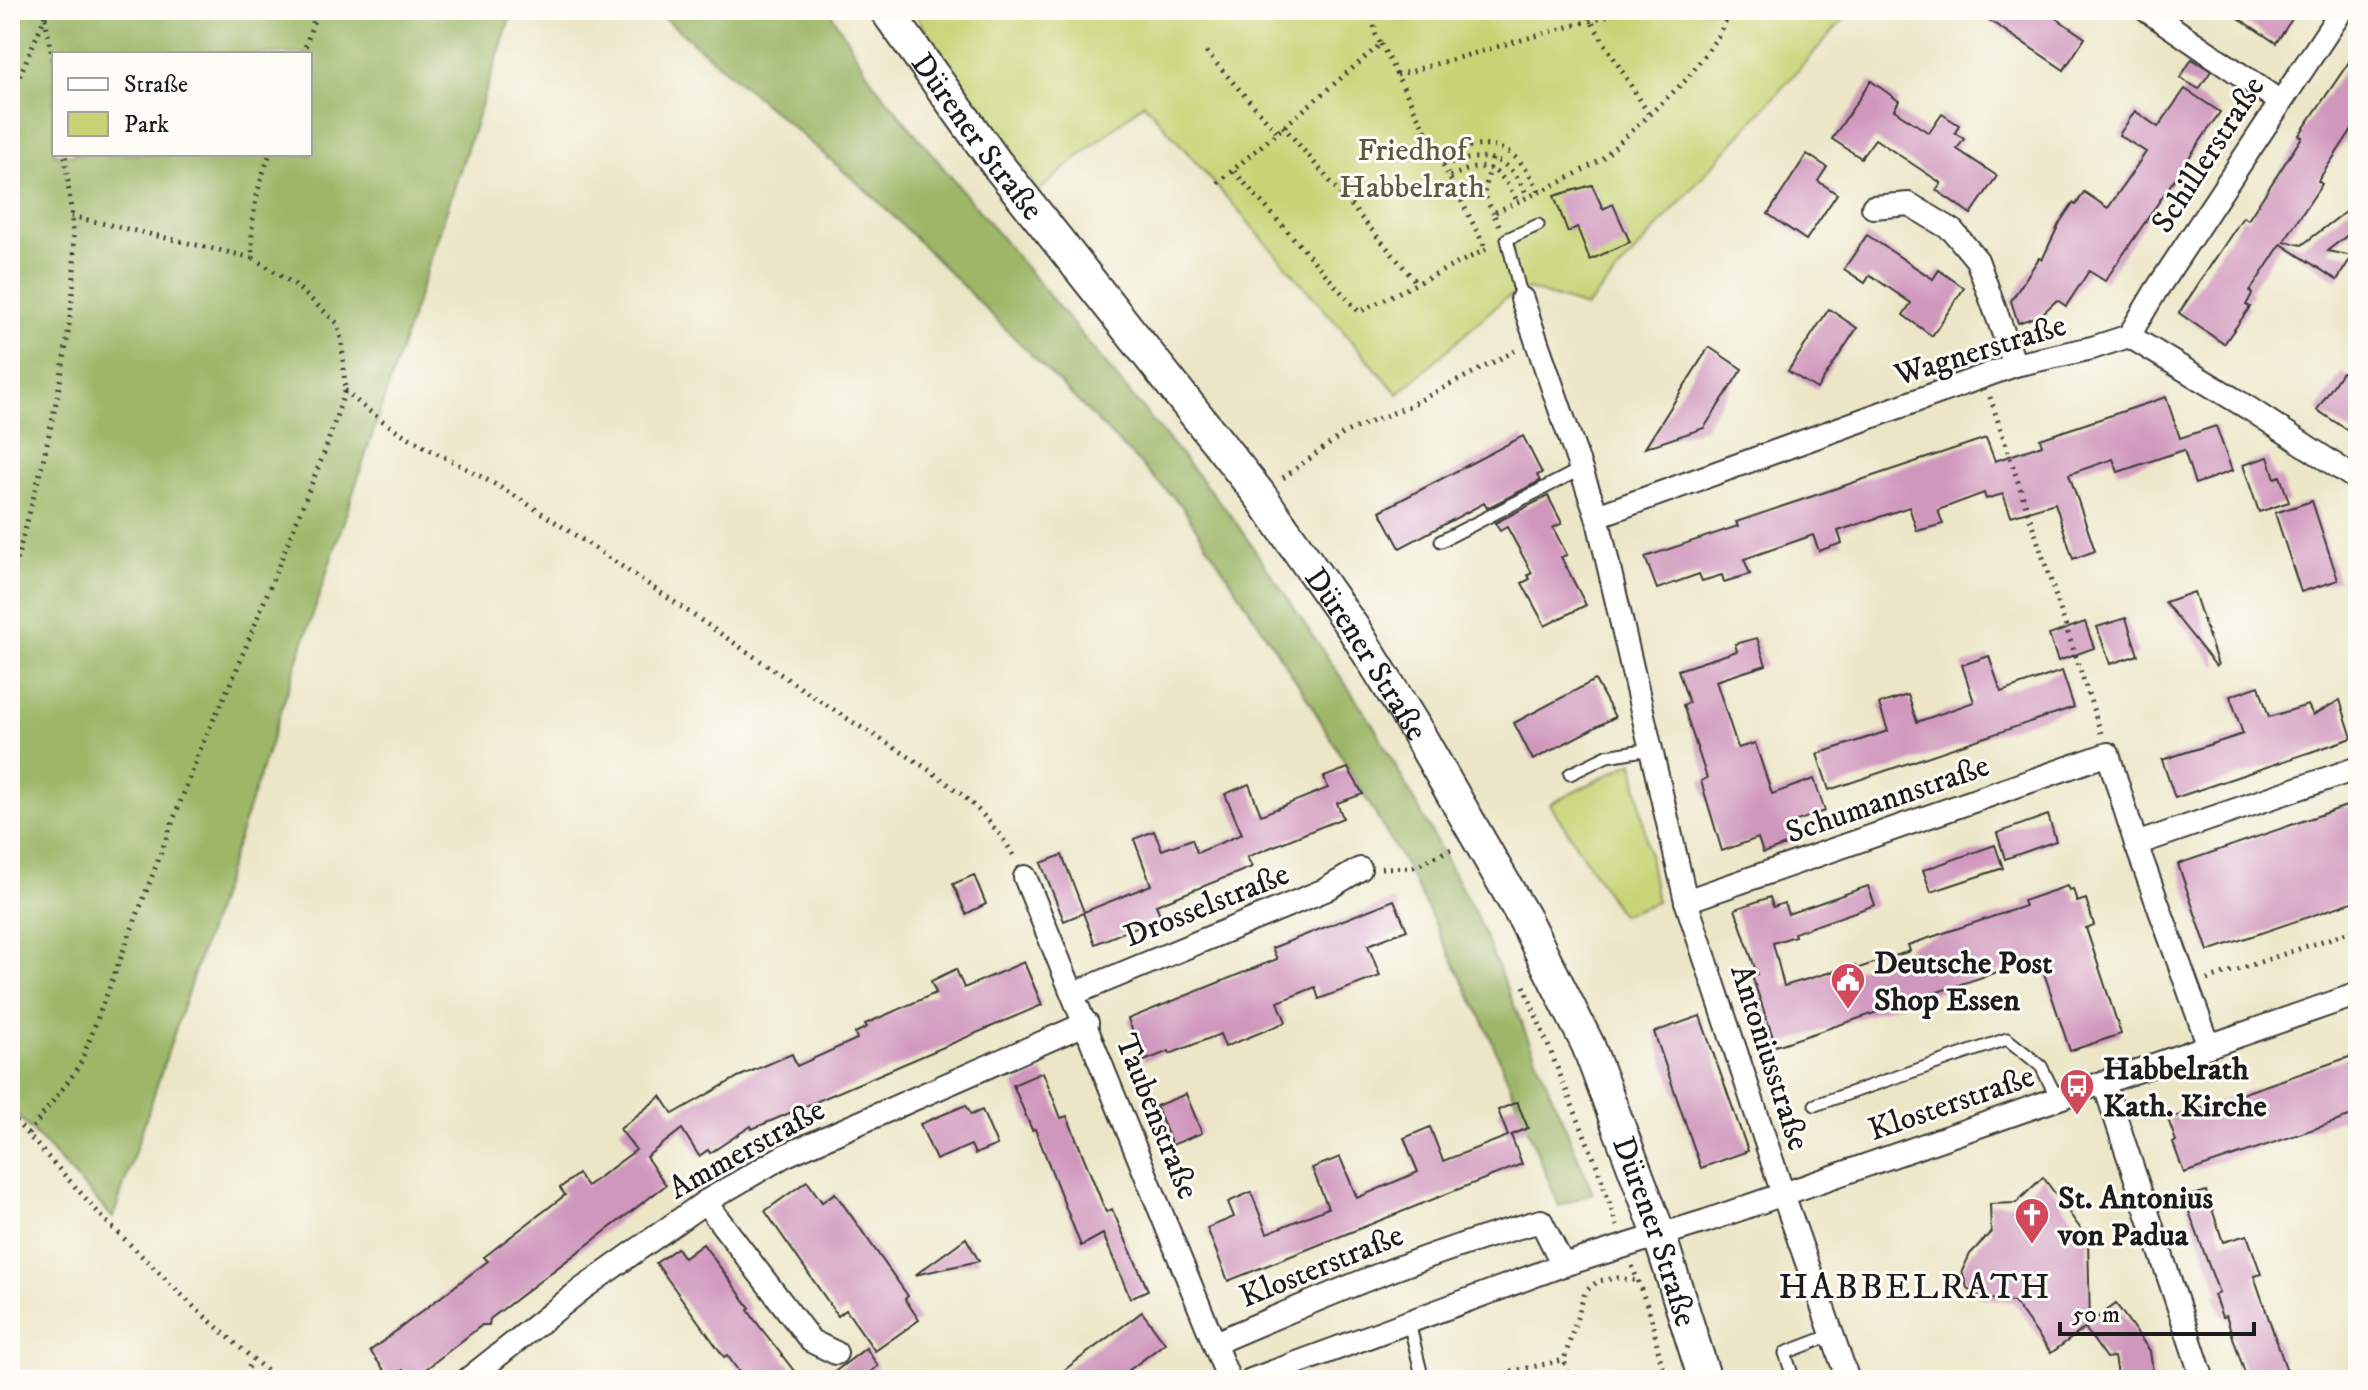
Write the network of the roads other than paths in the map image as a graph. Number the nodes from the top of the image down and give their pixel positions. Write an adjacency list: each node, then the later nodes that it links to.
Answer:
1 (886, 10): 30 (main road, Dürener Straße)
2 (2146, 10): 4 (street)
3 (2342, 10): 4 (street, Schillerstraße)
4 (2279, 101): 8 (street, Schillerstraße)
5 (1873, 207): 9 (street)
6 (1538, 225): 7 (lane)
7 (1522, 299): 10 (street, Antoniusstraße)
8 (2129, 336): 9 (street, Wagnerstraße); 11 (street)
9 (2015, 365): 12 (street, Wagnerstraße)
10 (1581, 469): 12 (street, Antoniusstraße); 13 (lane)
11 (2358, 480)
12 (1597, 516): 14 (street, Antoniusstraße)
13 (1441, 541)
14 (1650, 749): 16 (lane); 20 (street, Antoniusstraße)
15 (2358, 768): 17 (street)
16 (1570, 774)
17 (2136, 844): 20 (street, Schumannstraße); 24 (street)
18 (1360, 869): 21 (street, Drosselstraße)
19 (1025, 877): 21 (street, Taubenstraße)
20 (1686, 901): 28 (street, Antoniusstraße)
21 (1075, 993): 23 (street, Taubenstraße)
22 (2358, 994): 24 (street, Klosterstraße)
23 (1087, 1023): 29 (street, Ammerstraße); 34 (street, Taubenstraße)
24 (2209, 1046): 25 (street, Klosterstraße)
25 (2104, 1083): 26 (street, Klosterstraße); 43 (street)
26 (2057, 1098): 27 (lane); 28 (street, Klosterstraße)
27 (1815, 1105)
28 (1783, 1194): 30 (street, Klosterstraße); 33 (street, Antoniusstraße)
29 (705, 1202): 35 (street); 36 (street, Ammerstraße)
30 (1659, 1234): 31 (street, Klosterstraße); 40 (main road, Dürener Straße)
31 (1563, 1265): 32 (street, Klosterstraße); 34 (street, Klosterstraße)
32 (1409, 1322): 38 (street, Klosterstraße); 39 (lane)
33 (1832, 1335): 41 (lane); 42 (street, Antoniusstraße)
34 (1215, 1343): 37 (street, Taubenstraße)
35 (836, 1353)
36 (467, 1380)
37 (1229, 1380)
38 (1251, 1380)
39 (1423, 1380)
40 (1705, 1380)
41 (1794, 1380)
42 (1848, 1380)
43 (2203, 1380)

